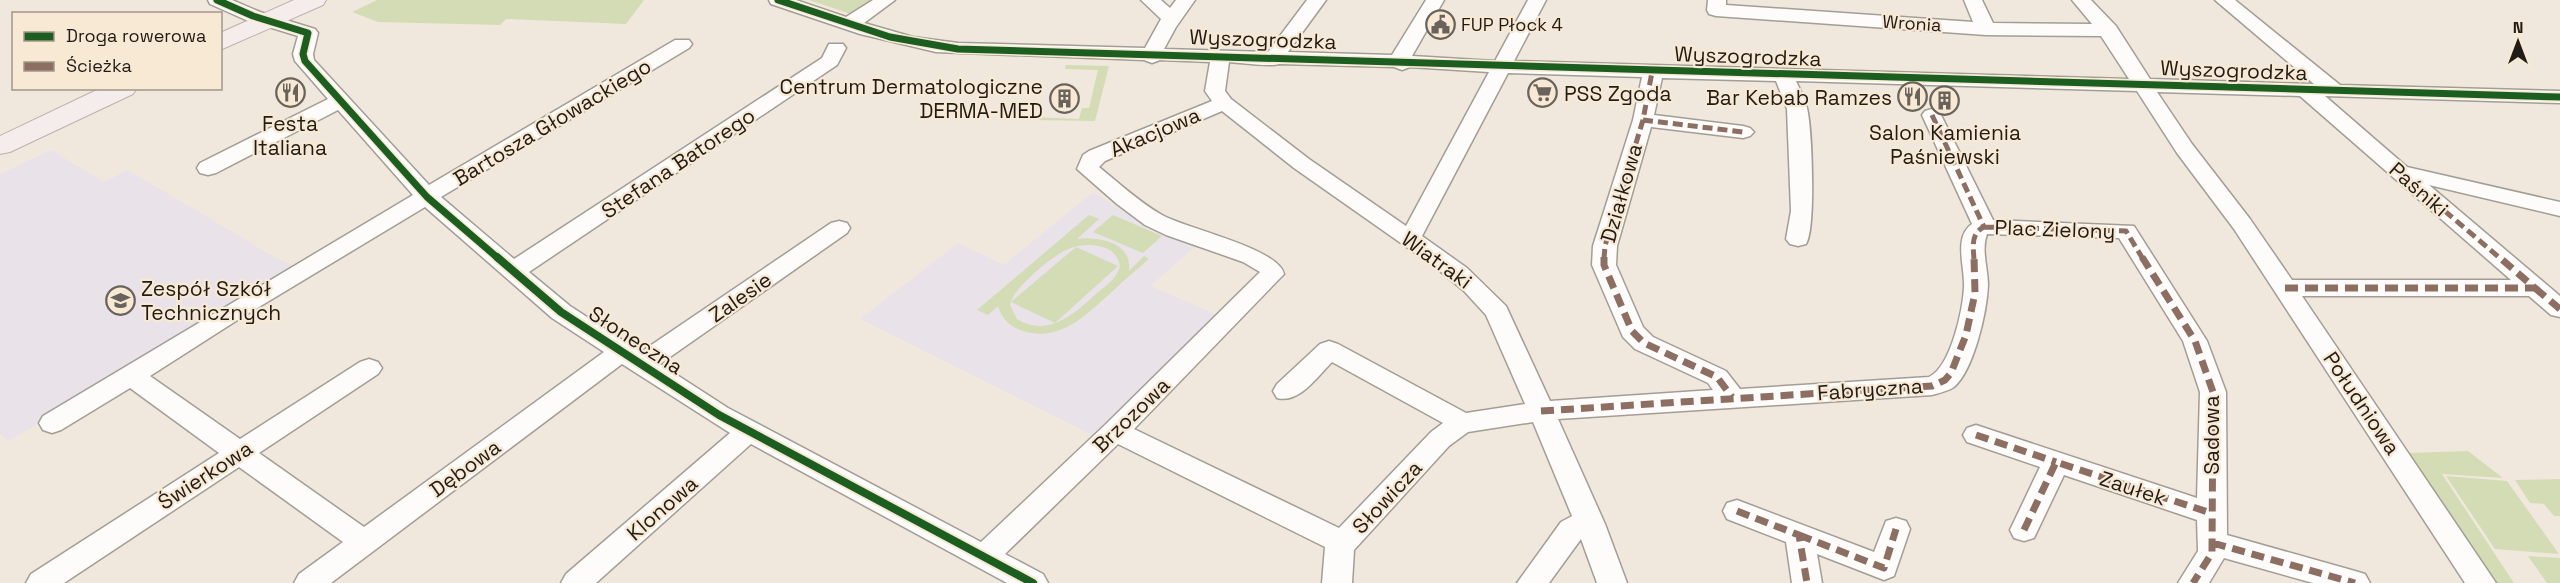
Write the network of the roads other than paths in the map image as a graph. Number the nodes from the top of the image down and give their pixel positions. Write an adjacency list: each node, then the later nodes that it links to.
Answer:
1 (217, 0): 17 (street)
2 (314, 0): 17 (main road)
3 (778, 0): 18 (street, Wyszogrodzka)
4 (886, 0): 18 (street)
5 (1150, 0): 16 (street)
6 (1186, 0): 16 (street)
7 (1317, 0): 26 (street)
8 (1435, 0): 27 (street)
9 (1538, 0): 28 (street)
10 (1973, 0): 19 (street)
11 (2081, 0): 20 (street)
12 (2094, 0): 31 (street)
13 (2224, 0): 34 (street)
14 (1716, 5): 15 (street, Wronia)
15 (1851, 9): 19 (street, Wronia)
16 (1171, 18): 24 (street)
17 (269, 21): 21 (main road); 36 (street, Słoneczna)
18 (849, 24): 24 (street, Wyszogrodzka)
19 (1986, 29): 20 (street, Wronia)
20 (2109, 30): 31 (street)
21 (222, 43)
22 (682, 44): 44 (street, Bartosza Głowackiego)
23 (836, 48): 52 (street, Stefana Batorego)
24 (1153, 56): 26 (street, Wyszogrodzka)
25 (1220, 59): 37 (street)
26 (1273, 59): 27 (street, Wyszogrodzka)
27 (1402, 62): 28 (street, Wyszogrodzka)
28 (1501, 67): 29 (street, Wyszogrodzka); 49 (street)
29 (1652, 72): 30 (street, Wyszogrodzka); 39 (street, Działkowa)
30 (1784, 75): 31 (street, Wyszogrodzka); 50 (street, Wyszogrodzka)
31 (2154, 85): 32 (street, Wyszogrodzka); 53 (street, Południowa)
32 (2304, 89): 34 (street, Wyszogrodzka); 43 (street, Paśniki)
33 (120, 90): 41 (main road)
34 (2335, 90): 35 (street, Wyszogrodzka)
35 (2556, 100)
36 (339, 101): 42 (street); 44 (street, Słoneczna)
37 (1224, 103): 49 (street, Wiatraki); 51 (street, Akacjowa)
38 (1932, 115): 46 (street)
39 (1643, 120): 40 (street); 60 (street, Działkowa)
40 (1743, 132)
41 (0, 146)
42 (208, 168)
43 (2399, 172): 45 (street); 54 (street, Paśniki)
44 (427, 197): 52 (street, Słoneczna); 58 (street, Bartosza Głowackiego)
45 (2560, 209)
46 (1984, 227): 48 (street, Plac Zielony); 60 (street, Fabryczna)
47 (839, 228): 56 (street, Zalesie)
48 (2126, 231): 70 (street, Sadowa)
49 (1408, 238): 61 (street, Wiatraki)
50 (1798, 239)
51 (1271, 269): 64 (street, Brzozowa)
52 (512, 272): 56 (street, Słoneczna)
53 (2285, 288): 54 (street); 89 (street, Południowa)
54 (2535, 288): 55 (street, Paśniki)
55 (2560, 309)
56 (631, 359): 65 (street, Słoneczna); 75 (street, Dębowa)
57 (369, 368): 67 (street, Świerkowa)
58 (131, 376): 62 (street, Bartosza Głowackiego); 67 (street)
59 (1286, 390): 63 (street)
60 (1732, 397): 61 (street, Fabryczna)
61 (1541, 411): 63 (street, Słowicza); 71 (street, Wiatraki)
62 (52, 423)
63 (1461, 423): 76 (street, Słowicza)
64 (1115, 431): 76 (street); 78 (street, Brzozowa)
65 (748, 432): 78 (street, Słoneczna); 81 (street, Klonowa)
66 (1976, 435): 68 (street, Zaułek)
67 (240, 453): 75 (street); 79 (street, Świerkowa)
68 (2056, 462): 70 (street, Zaułek); 73 (street)
69 (1737, 511): 74 (street)
70 (2211, 513): 77 (street, Sadowa)
71 (1590, 524): 84 (street); 85 (street, Wiatraki)
72 (1896, 529): 74 (street)
73 (2024, 530)
74 (1799, 535): 86 (street)
75 (364, 542): 80 (street, Dębowa)
76 (1343, 543): 83 (street, Słowicza)
77 (2213, 543): 87 (street, Sadowa); 88 (street)
78 (984, 557): 82 (street, Słoneczna)
79 (41, 583)
80 (309, 583)
81 (576, 583)
82 (1033, 583)
83 (1337, 583)
84 (1532, 583)
85 (1612, 583)
86 (1807, 583)
87 (2193, 583)
88 (2355, 583)
89 (2481, 583)

